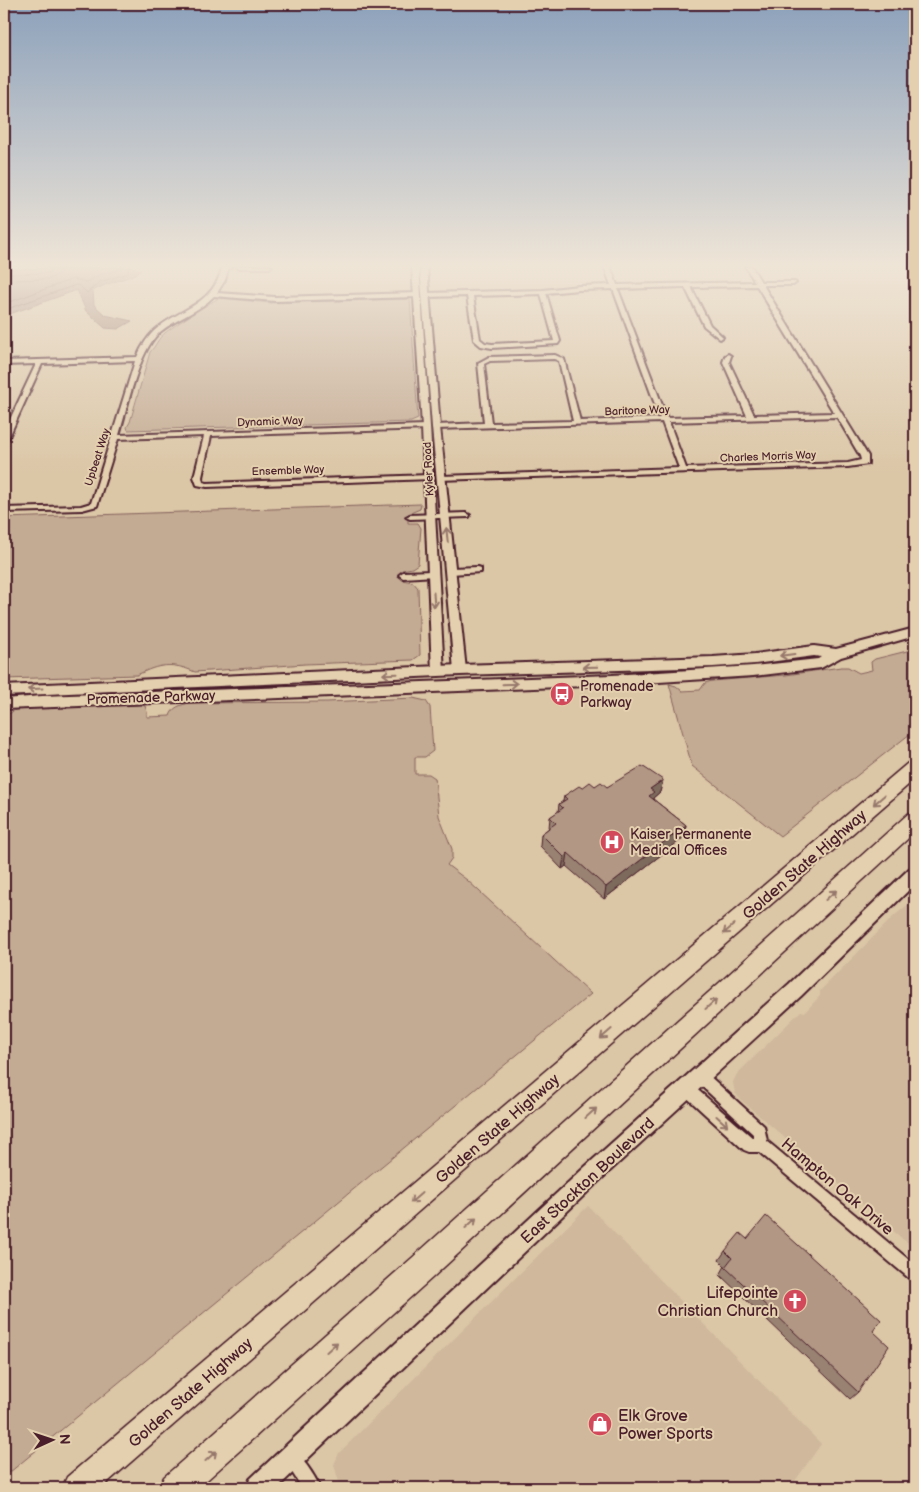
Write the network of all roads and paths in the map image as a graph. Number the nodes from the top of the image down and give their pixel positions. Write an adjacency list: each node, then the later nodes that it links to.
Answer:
1 (153, 336): 9 (street, Upbeat Way)
2 (422, 336): 12 (street, Kyler Road)
3 (429, 336): 19 (street, Kyler Road)
4 (476, 336): 5 (street)
5 (555, 336)
6 (633, 336): 15 (street)
7 (790, 336): 13 (street, Charles Morris Way)
8 (728, 356): 14 (street)
9 (139, 359): 10 (street); 21 (street, Upbeat Way)
10 (40, 362): 11 (street); 22 (street)
11 (4, 363)
12 (423, 385): 18 (street, Kyler Road); 19 (street)
13 (838, 415): 14 (street, Baritone Way); 23 (street, Charles Morris Way)
14 (752, 418): 15 (street, Baritone Way)
15 (665, 420): 16 (street, Baritone Way); 23 (street)
16 (577, 423): 17 (street, Baritone Way); 17 (street)
17 (488, 425): 19 (street, Baritone Way)
18 (426, 427): 20 (street, Dynamic Way); 24 (street, Kyler Road); 25 (street)
19 (436, 427): 25 (street, Kyler Road)
20 (208, 434): 21 (street, Dynamic Way); 24 (street, Ensemble Way)
21 (116, 436): 26 (street, Upbeat Way)
22 (4, 439)
23 (682, 470): 25 (street, Charles Morris Way)
24 (429, 477): 28 (street, Kyler Road)
25 (441, 477): 29 (street, Kyler Road)
26 (4, 510)
27 (466, 515): 29 (street)
28 (431, 516): 29 (street); 30 (street); 33 (street, Kyler Road)
29 (445, 516): 32 (street, Kyler Road, one-way to 29)
30 (410, 517)
31 (478, 570): 32 (street)
32 (451, 572): 36 (street, Kyler Road)
33 (432, 574): 34 (street); 36 (street); 41 (street, Kyler Road, one-way to 41)
34 (403, 575)
35 (915, 632): 37 (main road, Promenade Parkway)
36 (457, 634): 40 (street, Kyler Road)
37 (836, 654): 38 (main road, Promenade Parkway, one-way to 38); 42 (main road, Promenade Parkway)
38 (755, 659): 39 (main road, Promenade Parkway); 42 (main road)
39 (680, 663): 40 (main road, Promenade Parkway, one-way to 40); 43 (main road)
40 (460, 670): 41 (main road, Promenade Parkway)
41 (438, 672): 44 (main road, Promenade Parkway, one-way to 44)
42 (689, 676): 43 (main road, Promenade Parkway)
43 (612, 680): 44 (main road, Promenade Parkway, one-way to 43)
44 (162, 690): 45 (main road, Promenade Parkway, one-way to 45); 46 (main road, Promenade Parkway)
45 (4, 691)
46 (4, 704)
47 (915, 768): 54 (highway, Golden State Highway, one-way to 54)
48 (915, 820): 55 (highway, one-way to 48)
49 (915, 874): 50 (main road, East Stockton Boulevard)
50 (694, 1082): 51 (street, Hampton Oak Drive); 51 (street, Hampton Oak Drive, one-way to 51); 53 (main road, East Stockton Boulevard)
51 (761, 1145): 52 (street, Hampton Oak Drive)
52 (915, 1274)
53 (291, 1458): 56 (main road, East Stockton Boulevard); 57 (street)
54 (78, 1488)
55 (175, 1488)
56 (259, 1488)
57 (312, 1488)

